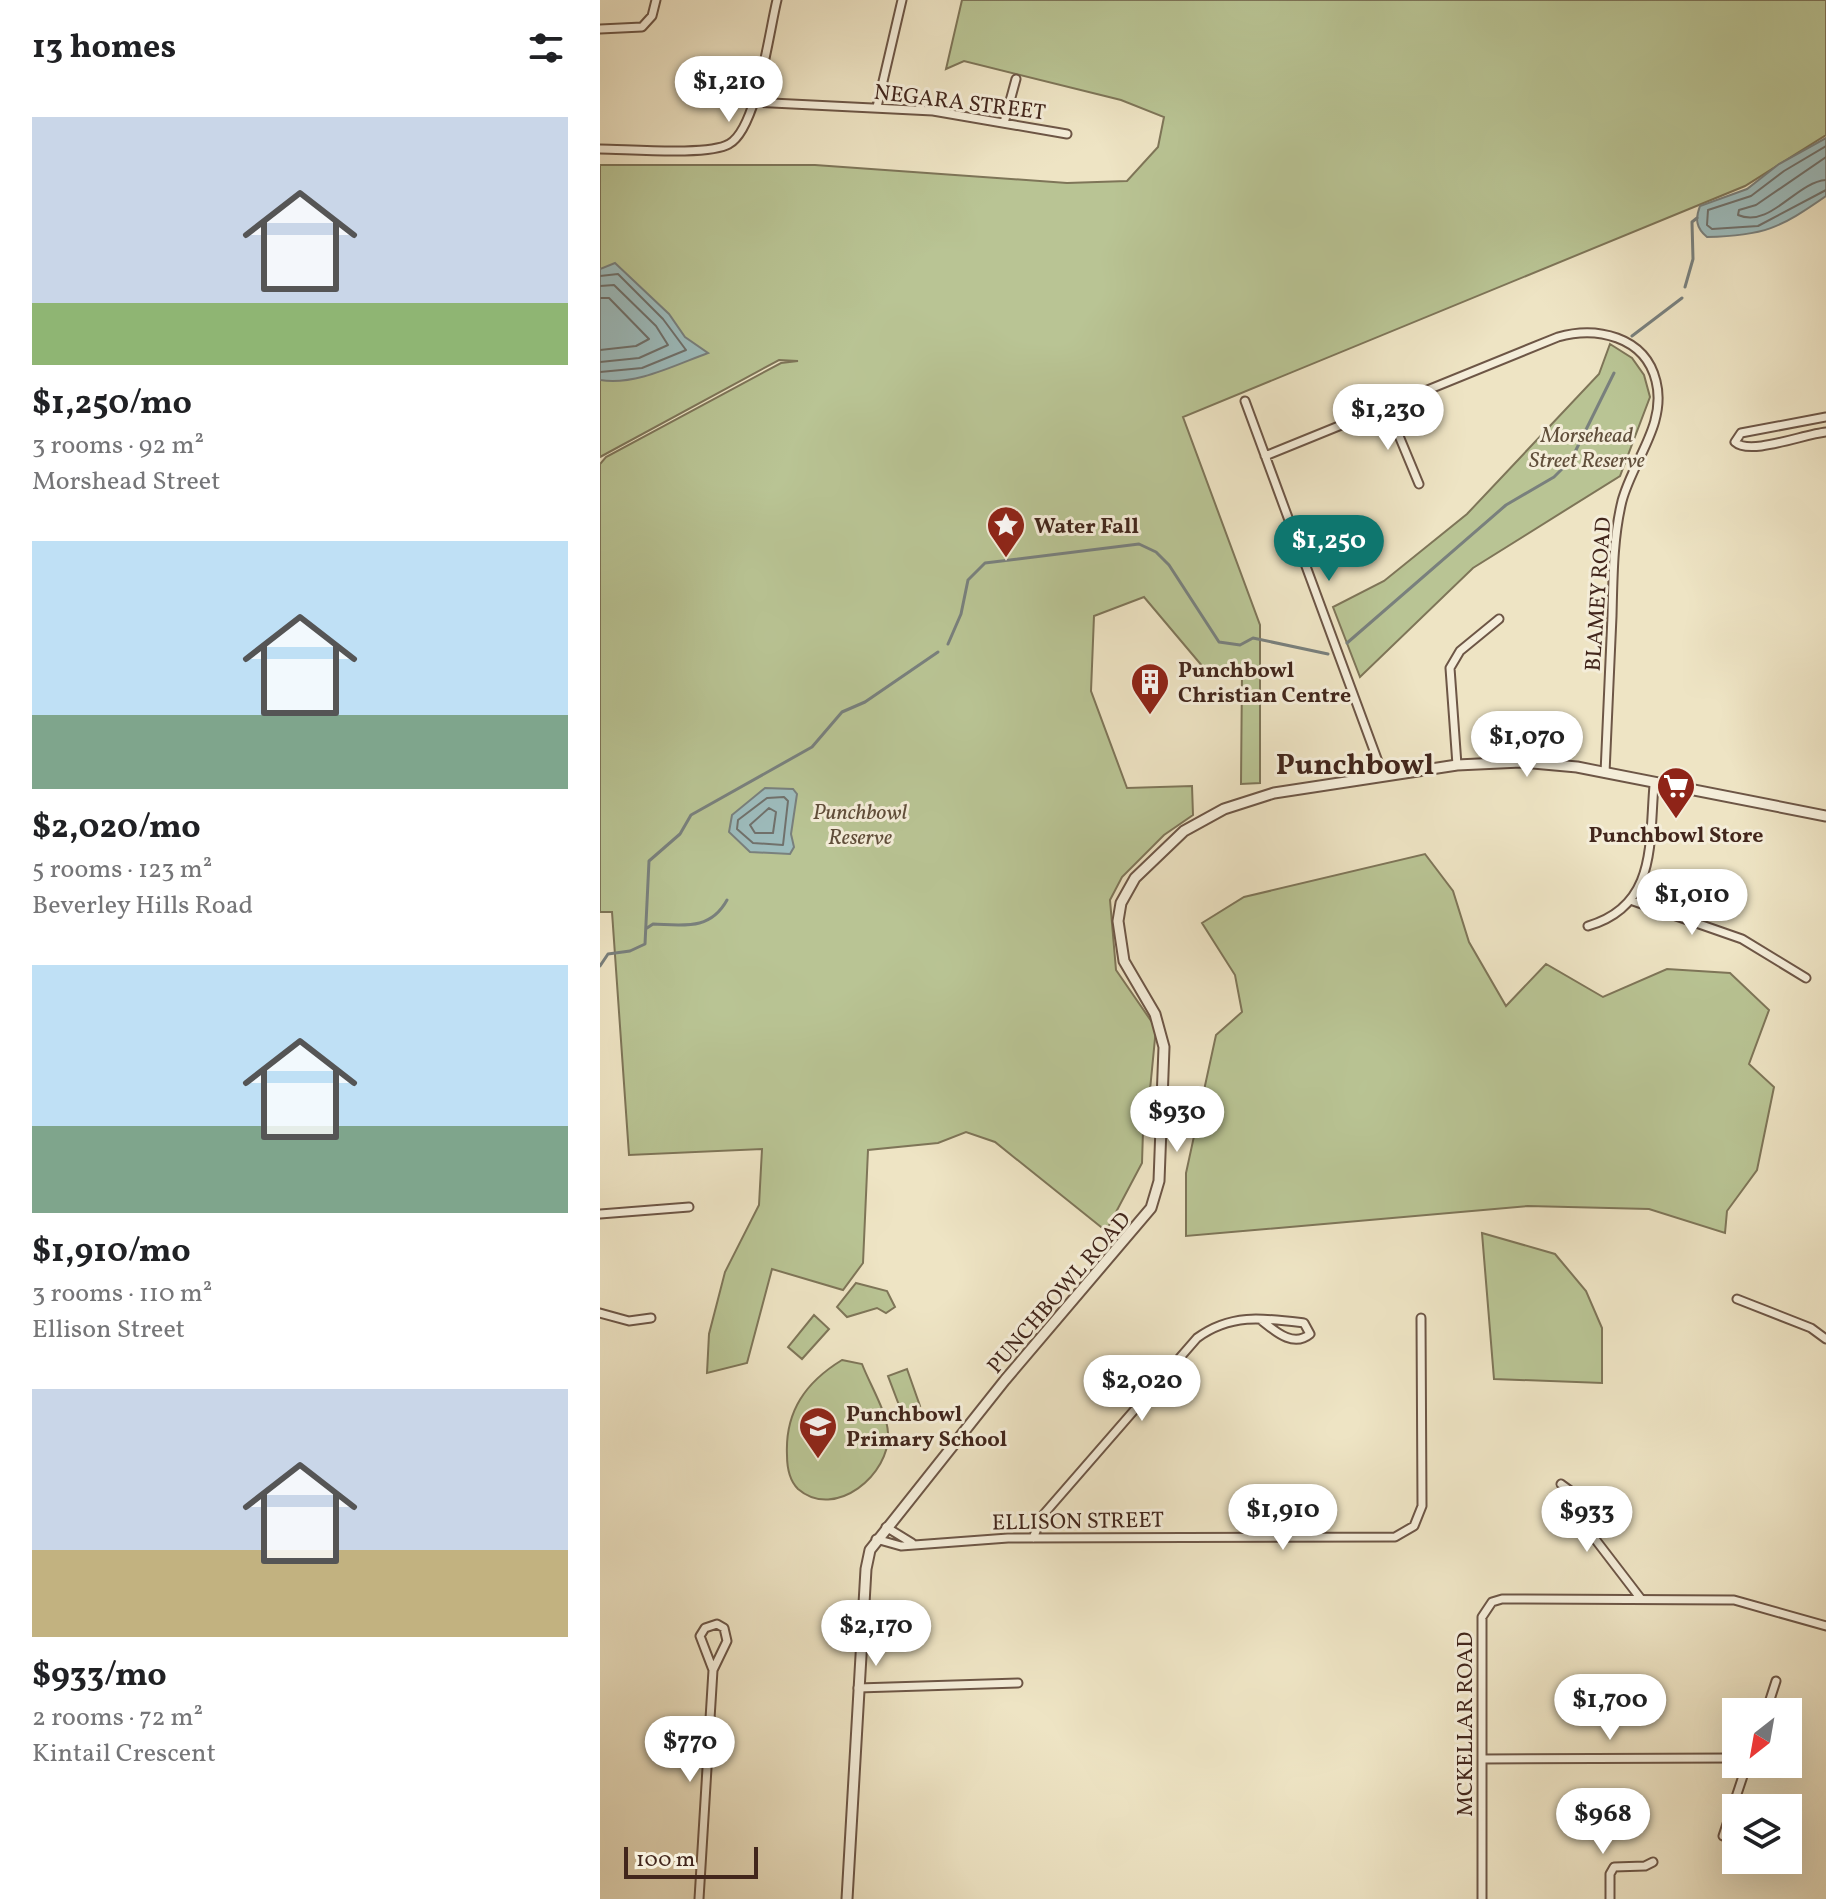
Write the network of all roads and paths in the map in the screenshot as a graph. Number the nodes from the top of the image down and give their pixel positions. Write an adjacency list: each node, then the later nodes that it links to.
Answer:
1 (656, 0): 4 (street)
2 (777, 0): 6 (street)
3 (902, 0): 7 (street)
4 (600, 29)
5 (1016, 79): 8 (street)
6 (753, 102): 7 (street, NEGARA STREET); 10 (street)
7 (877, 107): 8 (street, NEGARA STREET)
8 (1004, 123): 9 (street, NEGARA STREET)
9 (1067, 134)
10 (600, 149)
11 (1245, 401): 15 (street)
12 (1387, 407): 15 (street, BLAMEY ROAD); 16 (street); 19 (street, BLAMEY ROAD)
13 (1826, 417): 14 (street)
14 (1826, 432)
15 (1265, 456): 20 (street)
16 (1419, 484)
17 (1499, 619): 18 (street)
18 (1457, 765): 19 (street, PUNCHBOWL ROAD); 20 (street, PUNCHBOWL ROAD)
19 (1605, 773): 21 (street, PUNCHBOWL ROAD)
20 (1383, 775): 35 (street, PUNCHBOWL ROAD)
21 (1654, 785): 22 (street, PUNCHBOWL ROAD); 23 (street)
22 (1826, 816)
23 (1633, 901): 24 (street); 25 (street)
24 (1588, 926)
25 (1806, 978)
26 (689, 1207): 27 (street)
27 (600, 1214)
28 (1737, 1299): 33 (street)
29 (600, 1313): 30 (street)
30 (651, 1318)
31 (1421, 1318): 36 (street, ELLISON STREET)
32 (1261, 1320): 32 (street); 36 (street)
33 (1826, 1339)
34 (1561, 1484): 39 (street)
35 (886, 1527): 37 (street, PUNCHBOWL ROAD); 38 (street)
36 (1033, 1538): 38 (street, ELLISON STREET)
37 (876, 1539): 38 (street, ELLISON STREET); 44 (street, PUNCHBOWL ROAD)
38 (914, 1543)
39 (1641, 1599): 40 (street, MCKELLAR ROAD); 47 (street, MCKELLAR ROAD)
40 (1826, 1626)
41 (713, 1670): 41 (street); 49 (street)
42 (1776, 1681): 45 (street)
43 (1018, 1683): 44 (street)
44 (858, 1688): 50 (street, PUNCHBOWL ROAD)
45 (1771, 1698)
46 (1722, 1758): 47 (street)
47 (1482, 1759): 51 (street, MCKELLAR ROAD)
48 (1649, 1877): 52 (street)
49 (699, 1899)
50 (847, 1899)
51 (1482, 1899)
52 (1610, 1899)

